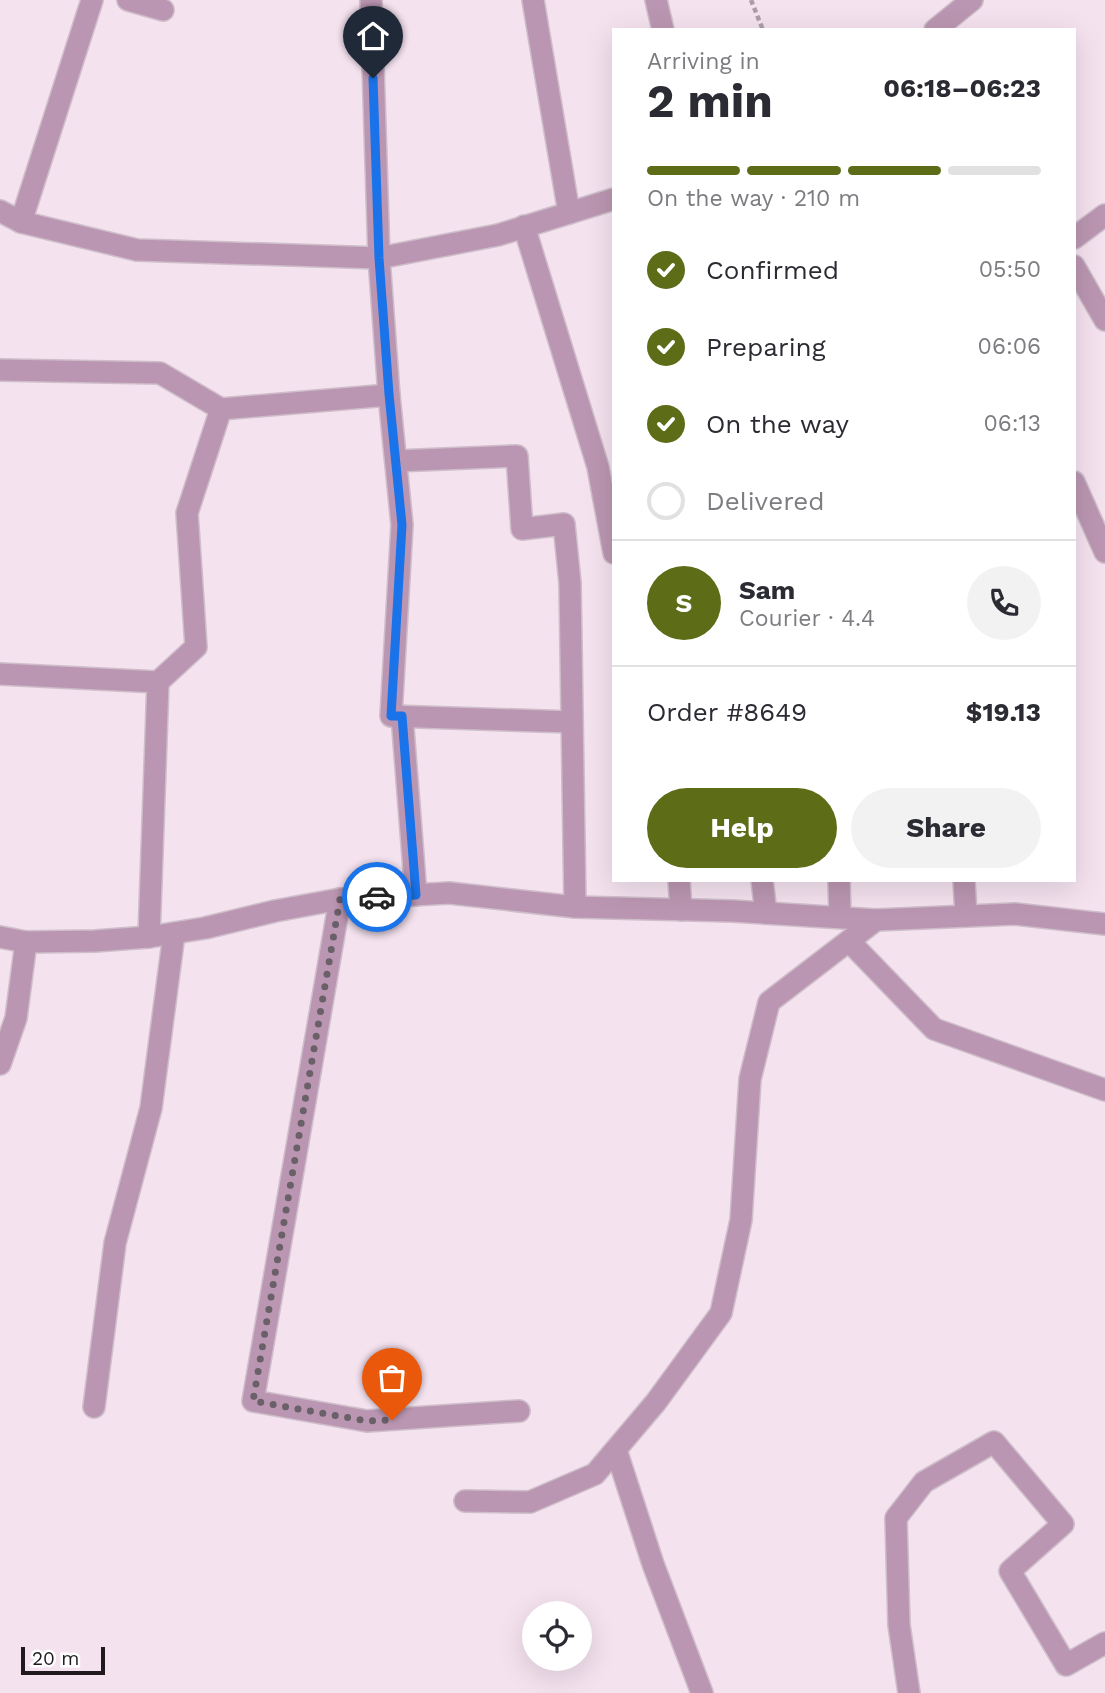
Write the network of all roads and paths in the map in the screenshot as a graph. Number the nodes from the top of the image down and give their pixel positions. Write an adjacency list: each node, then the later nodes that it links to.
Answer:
1 (92, 0): 16 (street)
2 (128, 0): 8 (street)
3 (371, 0): 19 (street)
4 (533, 0): 14 (street)
5 (656, 0): 9 (street)
6 (751, 0): 10 (path)
7 (972, 0): 11 (street)
8 (163, 10)
9 (663, 28)
10 (763, 28)
11 (937, 28)
12 (612, 201): 14 (street)
13 (0, 211): 16 (street)
14 (569, 213): 17 (street)
15 (1105, 215): 18 (street)
16 (21, 222): 19 (street)
17 (524, 226): 19 (street); 27 (street)
18 (1076, 237)
19 (379, 258): 23 (street)
20 (1076, 269): 21 (street)
21 (1105, 320)
22 (0, 370): 24 (street)
23 (389, 394): 24 (street); 25 (street)
24 (221, 409): 30 (street)
25 (396, 461): 31 (street); 32 (street)
26 (1076, 487): 28 (street)
27 (612, 542)
28 (1105, 552)
29 (0, 674): 30 (street)
30 (158, 682): 48 (street)
31 (402, 716): 32 (street); 37 (street)
32 (572, 722): 39 (street)
33 (679, 882): 40 (street)
34 (762, 882): 41 (street)
35 (839, 882): 43 (street)
36 (964, 882): 42 (street)
37 (416, 895): 38 (street); 39 (street)
38 (340, 899): 46 (street); 54 (street)
39 (575, 907): 40 (street)
40 (681, 910): 41 (street)
41 (766, 913): 43 (street)
42 (966, 916): 44 (street); 45 (street)
43 (840, 918): 44 (street)
44 (876, 920): 49 (street)
45 (1105, 924)
46 (174, 934): 48 (street); 53 (street)
47 (0, 937): 50 (street)
48 (149, 937): 50 (street)
49 (849, 941): 52 (street); 55 (street)
50 (26, 942): 51 (street)
51 (0, 1065)
52 (1105, 1090)
53 (94, 1407)
54 (519, 1410)
55 (616, 1450): 56 (street); 58 (street)
56 (466, 1501)
57 (1105, 1643): 59 (street)
58 (702, 1693)
59 (909, 1693)

